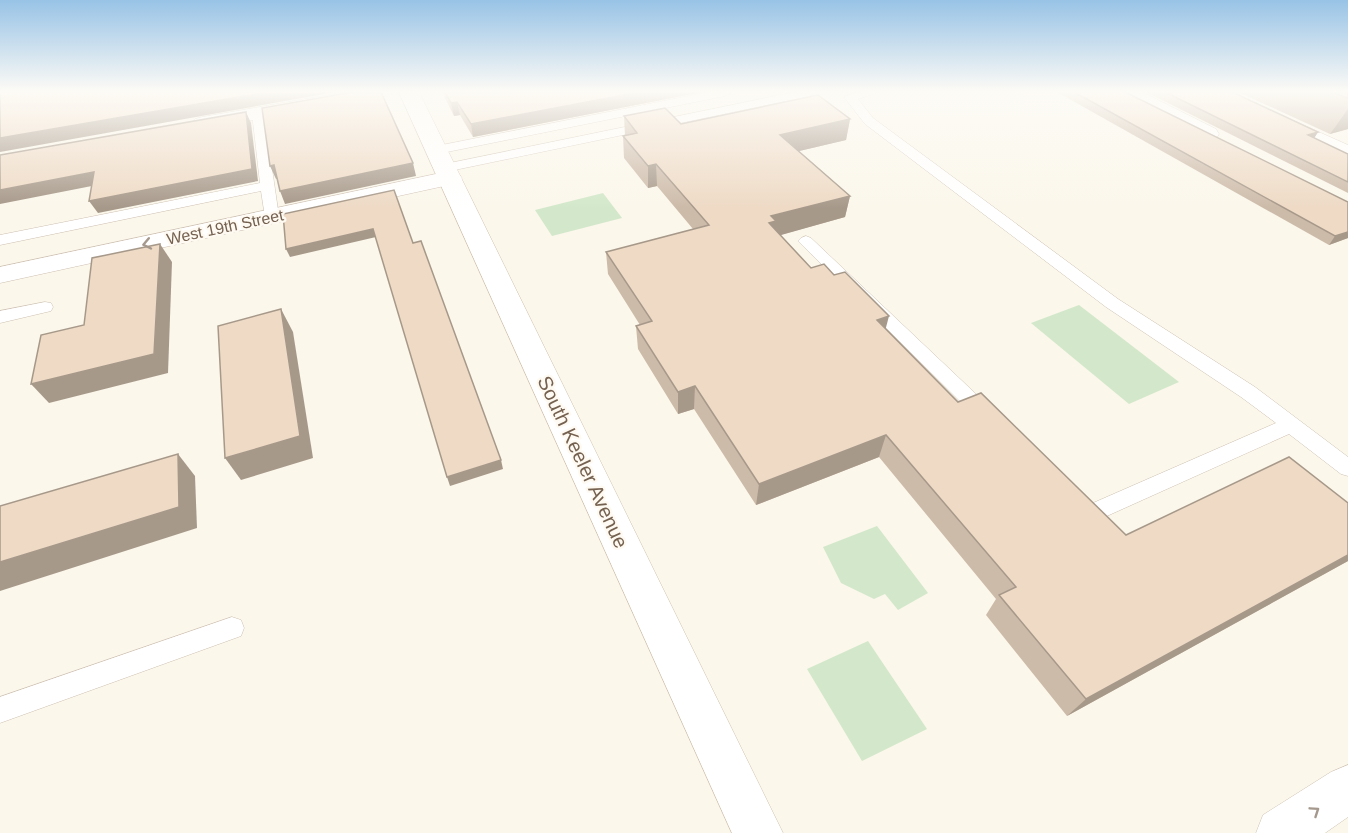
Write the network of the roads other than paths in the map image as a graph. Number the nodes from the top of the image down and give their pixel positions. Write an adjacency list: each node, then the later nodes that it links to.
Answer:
1 (260, 131): 11 (lane)
2 (427, 131): 10 (street, South Keeler Avenue)
3 (577, 131): 10 (lane)
4 (618, 131): 10 (lane)
5 (882, 131): 18 (lane)
6 (1203, 131): 8 (street)
7 (1307, 131): 9 (lane)
8 (1232, 146)
9 (1348, 150)
10 (444, 166): 12 (street, West 19th Street); 25 (street, South Keeler Avenue)
11 (267, 186): 12 (lane); 13 (lane)
12 (272, 217): 15 (street, West 19th Street, one-way to 15)
13 (0, 240)
14 (806, 241): 19 (lane)
15 (0, 275)
16 (45, 307): 17 (lane)
17 (0, 317)
18 (1291, 424): 20 (lane); 21 (lane)
19 (997, 425)
20 (1348, 468)
21 (1064, 490)
22 (232, 628): 23 (lane)
23 (0, 710)
24 (1348, 789): 26 (street, one-way to 24)
25 (758, 833)
26 (1281, 833)

